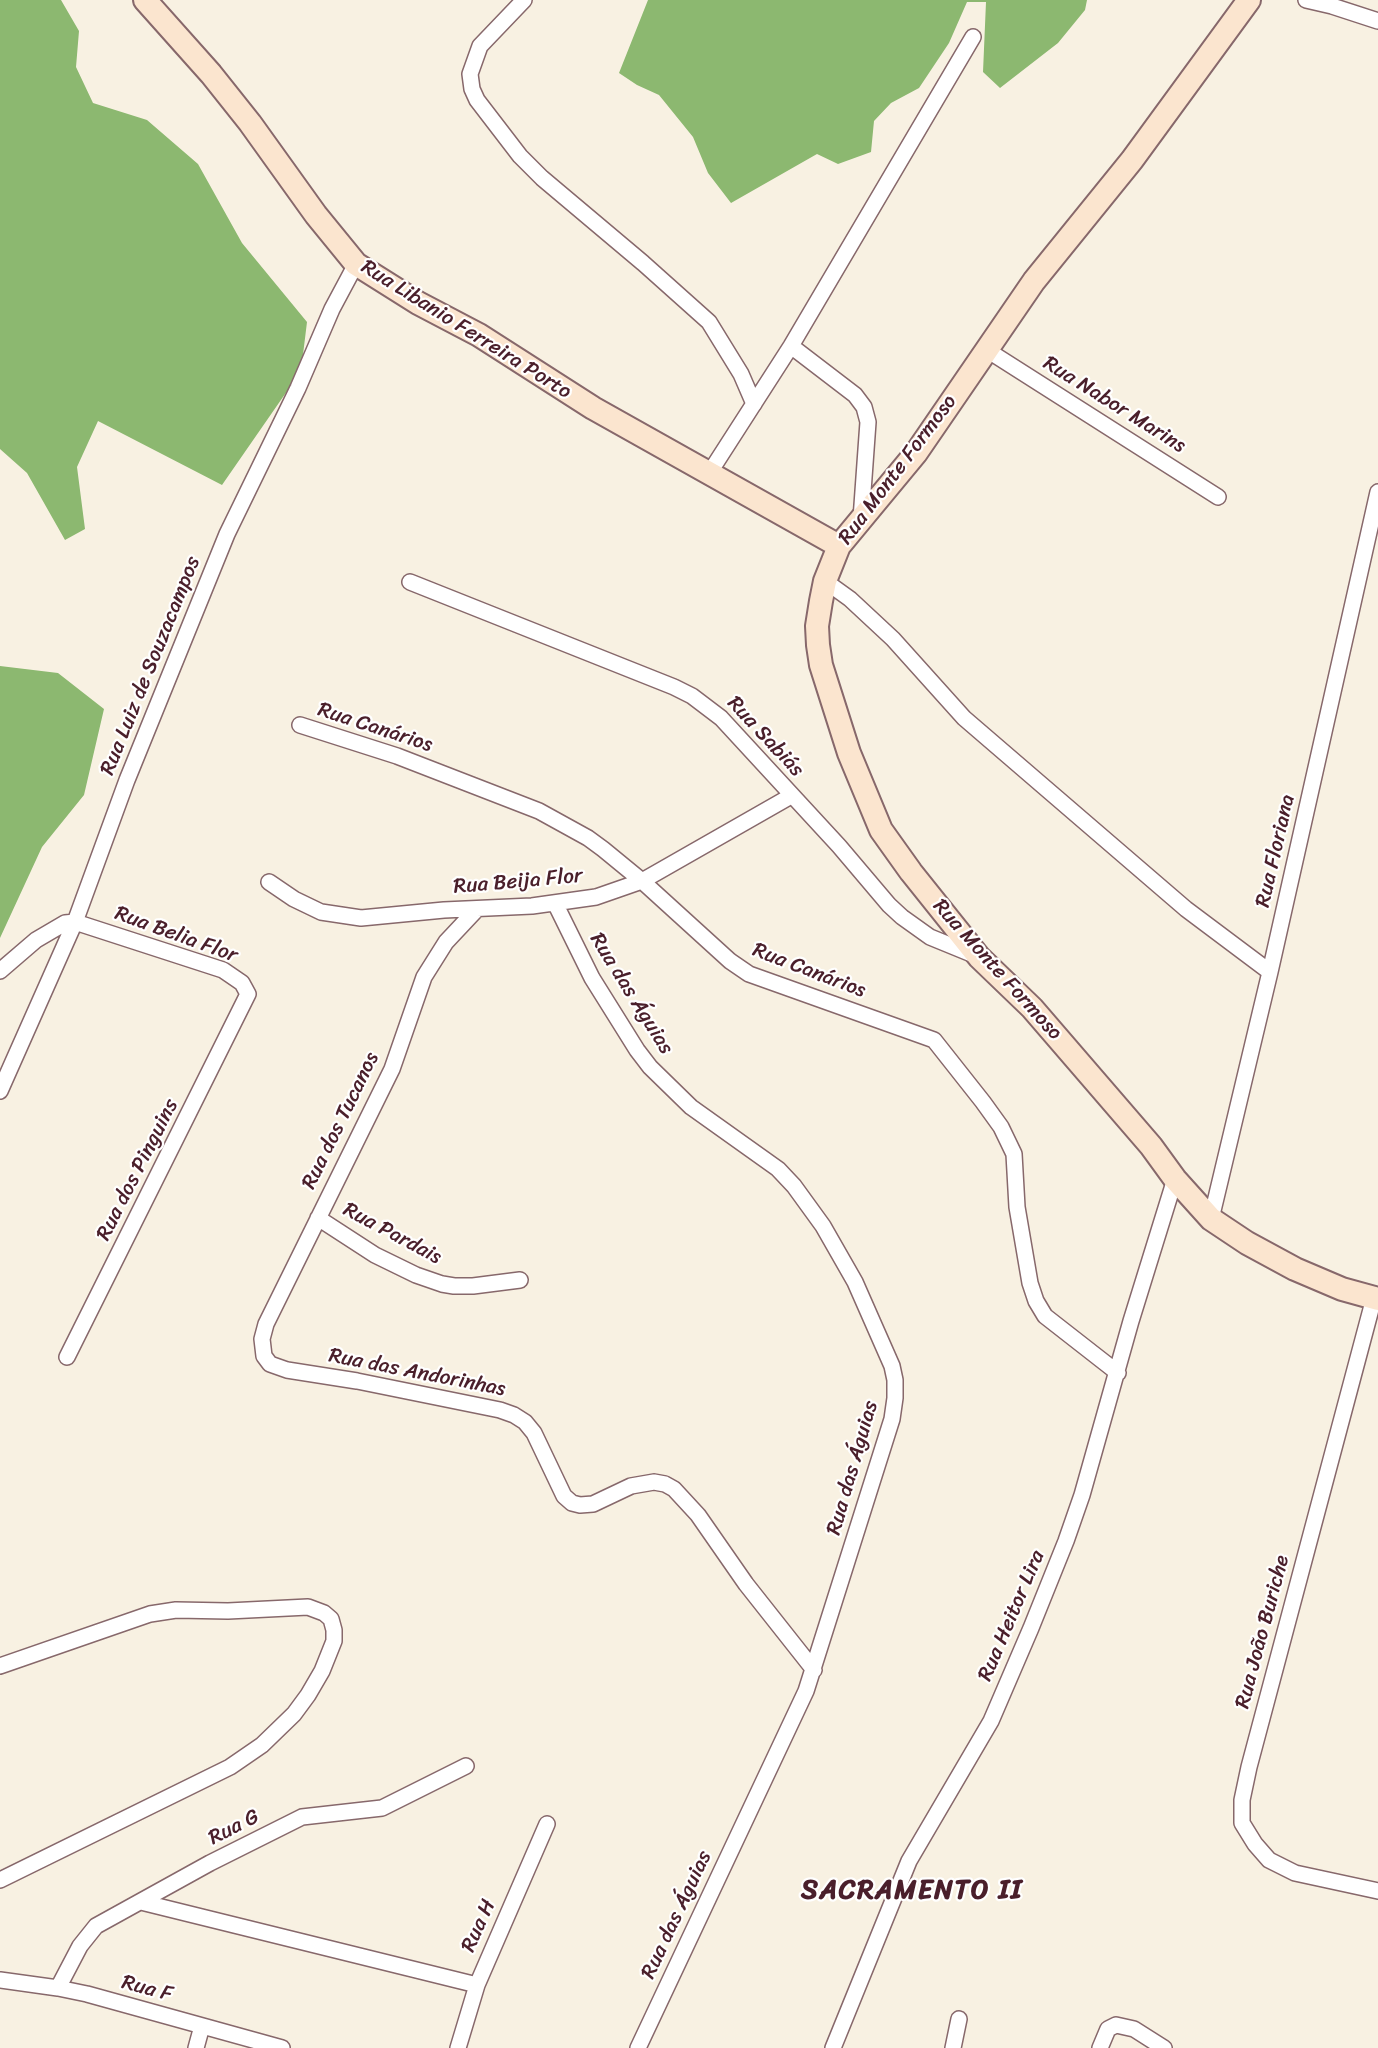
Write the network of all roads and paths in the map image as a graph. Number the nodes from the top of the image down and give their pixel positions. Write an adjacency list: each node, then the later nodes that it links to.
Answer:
1 (145, 0): 7 (street, Rua Libanio Ferreira Porto)
2 (524, 0): 10 (street)
3 (1249, 0): 9 (street, Rua Monte Formoso)
4 (1306, 0): 5 (street)
5 (1378, 21)
6 (973, 37): 8 (street)
7 (356, 264): 11 (street, Rua Libanio Ferreira Porto); 24 (street, Rua Luiz de Souzacampos)
8 (791, 346): 10 (street); 14 (street)
9 (987, 350): 13 (street, Rua Nabor Marins); 14 (street, Rua Monte Formoso)
10 (754, 404): 11 (street)
11 (710, 472): 15 (street, Rua Libanio Ferreira Porto)
12 (1378, 492): 27 (street, Rua Floriana)
13 (1218, 496)
14 (861, 519): 15 (street, Rua Monte Formoso)
15 (839, 546): 16 (street, Rua Monte Formoso)
16 (825, 581): 25 (street, Rua Monte Formoso); 27 (street)
17 (410, 582): 19 (street, Rua Sabiás)
18 (300, 725): 20 (street, Rua Canários)
19 (791, 796): 20 (street, Rua Beija Flor); 25 (street, Rua Sabiás)
20 (642, 881): 22 (street, Rua Beija Flor); 37 (street, Rua Canários)
21 (269, 882): 23 (street, Rua Beija Flor)
22 (555, 903): 23 (street, Rua Beija Flor); 39 (street, Rua das Águias)
23 (477, 909): 31 (street, Rua dos Tucanos)
24 (75, 922): 26 (street); 28 (street, Rua Belia Flor); 29 (street, Rua Luiz de Souzacampos)
25 (980, 957): 30 (street, Rua Monte Formoso)
26 (0, 971)
27 (1270, 972): 32 (street, Rua Floriana)
28 (245, 1002): 35 (street, Rua dos Pinguins)
29 (0, 1091)
30 (1175, 1179): 32 (street, Rua Monte Formoso); 37 (street, Rua Heitor Lira)
31 (318, 1218): 33 (street, Rua Pardais); 36 (street, Rua dos Tucanos)
32 (1211, 1219): 34 (street, Rua Monte Formoso)
33 (520, 1280)
34 (1376, 1299): 43 (street, Rua João Buriche)
35 (67, 1357)
36 (265, 1360): 39 (street, Rua das Andorinhas)
37 (1118, 1372): 54 (street, Rua Heitor Lira)
38 (0, 1666): 42 (street)
39 (814, 1670): 53 (street, Rua das Águias)
40 (466, 1766): 44 (street, Rua G)
41 (547, 1824): 46 (street, Rua H)
42 (0, 1880)
43 (1378, 1891)
44 (141, 1902): 46 (street); 47 (street, Rua G)
45 (0, 1980): 47 (street, Rua F)
46 (477, 1984): 52 (street, Rua H)
47 (58, 1988): 49 (street, Rua F)
48 (959, 2019): 55 (street)
49 (202, 2026): 50 (street); 51 (street, Rua F)
50 (196, 2048)
51 (282, 2048)
52 (458, 2048)
53 (638, 2048)
54 (833, 2048)
55 (953, 2048)
56 (1100, 2048): 57 (street)
57 (1164, 2048)

